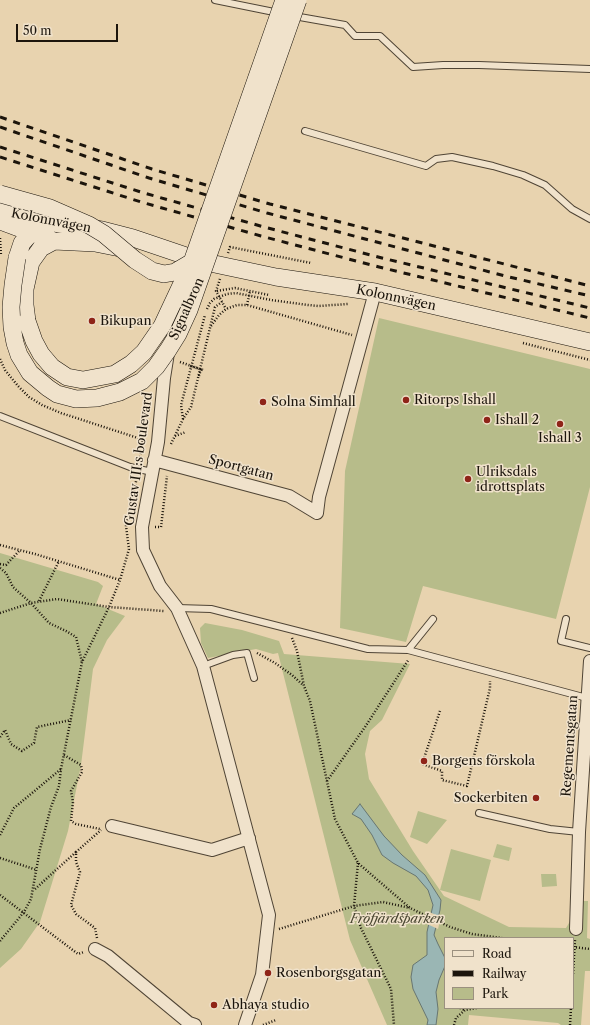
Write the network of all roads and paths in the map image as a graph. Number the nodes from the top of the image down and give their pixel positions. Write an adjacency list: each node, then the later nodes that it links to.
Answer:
1 (215, 0): 4 (lane)
2 (284, 0): 17 (street, Signalbron, bridge)
3 (298, 0): 16 (street, Signalbron, bridge)
4 (590, 69)
5 (306, 131): 8 (lane)
6 (0, 194): 17 (street, bridge)
7 (0, 211): 10 (street, Kolonnvägen)
8 (590, 220)
9 (0, 221): 11 (street, Kolonnvägen)
10 (102, 230): 11 (street, Kolonnvägen); 17 (street, Kolonnvägen)
11 (31, 233): 14 (street, Kolonnvägen); 16 (street, Kolonnvägen)
12 (0, 238): 13 (path)
13 (0, 239): 16 (street, Kolonnvägen)
14 (54, 241): 17 (street, Kolonnvägen); 30 (street, Kolonnvägen)
15 (230, 247): 18 (path)
16 (17, 258)
17 (197, 261): 20 (street, Kolonnvägen); 30 (street, Signalbron, bridge); 43 (street, Gustav III:s boulevard)
18 (311, 262)
19 (250, 291): 22 (path); 23 (path); 24 (path)
20 (376, 292): 32 (street); 33 (street, Kolonnvägen)
21 (210, 295): 25 (path)
22 (249, 295): 24 (path); 27 (path); 28 (path)
23 (269, 295)
24 (219, 297): 25 (path); 26 (path)
25 (214, 299): 35 (path)
26 (222, 302): 29 (path); 31 (path)
27 (354, 303)
28 (247, 305): 29 (path); 32 (path)
29 (226, 309): 31 (path)
30 (27, 321)
31 (210, 328): 36 (path)
32 (362, 337): 43 (street, Sportgatan)
33 (590, 342)
34 (180, 362): 36 (path, bridge)
35 (190, 366): 36 (path); 36 (path)
36 (201, 370): 37 (path, bridge)
37 (199, 376)
38 (145, 392): 42 (path)
39 (0, 416): 43 (lane)
40 (186, 432): 41 (path)
41 (174, 436)
42 (140, 461)
43 (153, 466): 54 (street, Gustav III:s boulevard)
44 (136, 478): 50 (path)
45 (0, 545): 46 (path)
46 (20, 550): 47 (path); 48 (path)
47 (59, 561): 50 (path); 51 (path)
48 (0, 564)
49 (0, 568): 52 (path)
50 (120, 580): 53 (path)
51 (39, 602): 52 (path); 53 (path)
52 (31, 603): 55 (path); 62 (path)
53 (109, 608): 54 (path); 62 (path)
54 (177, 608): 58 (lane); 63 (street, Gustav III:s boulevard)
55 (0, 613)
56 (566, 618): 59 (lane)
57 (433, 619): 60 (lane)
58 (288, 629): 60 (lane); 67 (path)
59 (590, 648)
60 (411, 651): 65 (lane); 74 (path)
61 (247, 653): 63 (lane); 66 (lane); 67 (path)
62 (82, 662): 70 (path)
63 (203, 666): 79 (street, Gustav III:s boulevard)
64 (590, 668): 68 (street, Regementsgatan)
65 (491, 673): 68 (lane); 69 (path)
66 (254, 678)
67 (304, 686): 74 (path)
68 (587, 698): 77 (street, Regementsgatan)
69 (440, 711)
70 (71, 720): 71 (path); 72 (path)
71 (0, 737)
72 (64, 755): 73 (path); 76 (path)
73 (61, 769): 78 (path); 83 (path)
74 (327, 782): 82 (path)
75 (479, 813): 77 (lane)
76 (107, 828): 79 (street); 80 (path)
77 (579, 832): 89 (street, Regementsgatan)
78 (0, 835)
79 (249, 838): 90 (street, Gustav III:s boulevard)
80 (76, 852): 84 (path); 94 (path)
81 (0, 858): 83 (path)
82 (358, 863): 86 (path); 87 (path)
83 (37, 870): 84 (path)
84 (34, 889): 88 (path)
85 (0, 895): 88 (path)
86 (354, 906): 87 (path); 90 (path); 104 (path)
87 (410, 908): 91 (path)
88 (24, 912): 92 (path); 96 (path)
89 (576, 929): 93 (path)
90 (267, 932): 102 (street, Gustav III:s boulevard)
91 (494, 937)
92 (1, 938)
93 (574, 947): 95 (path)
94 (95, 949): 101 (street)
95 (590, 949)
96 (78, 954)
97 (471, 1009): 99 (path)
98 (571, 1009): 106 (path)
99 (465, 1010): 105 (path)
100 (276, 1020): 103 (path)
101 (195, 1025)
102 (245, 1025)
103 (263, 1025)
104 (394, 1025)
105 (454, 1025)
106 (570, 1025)

